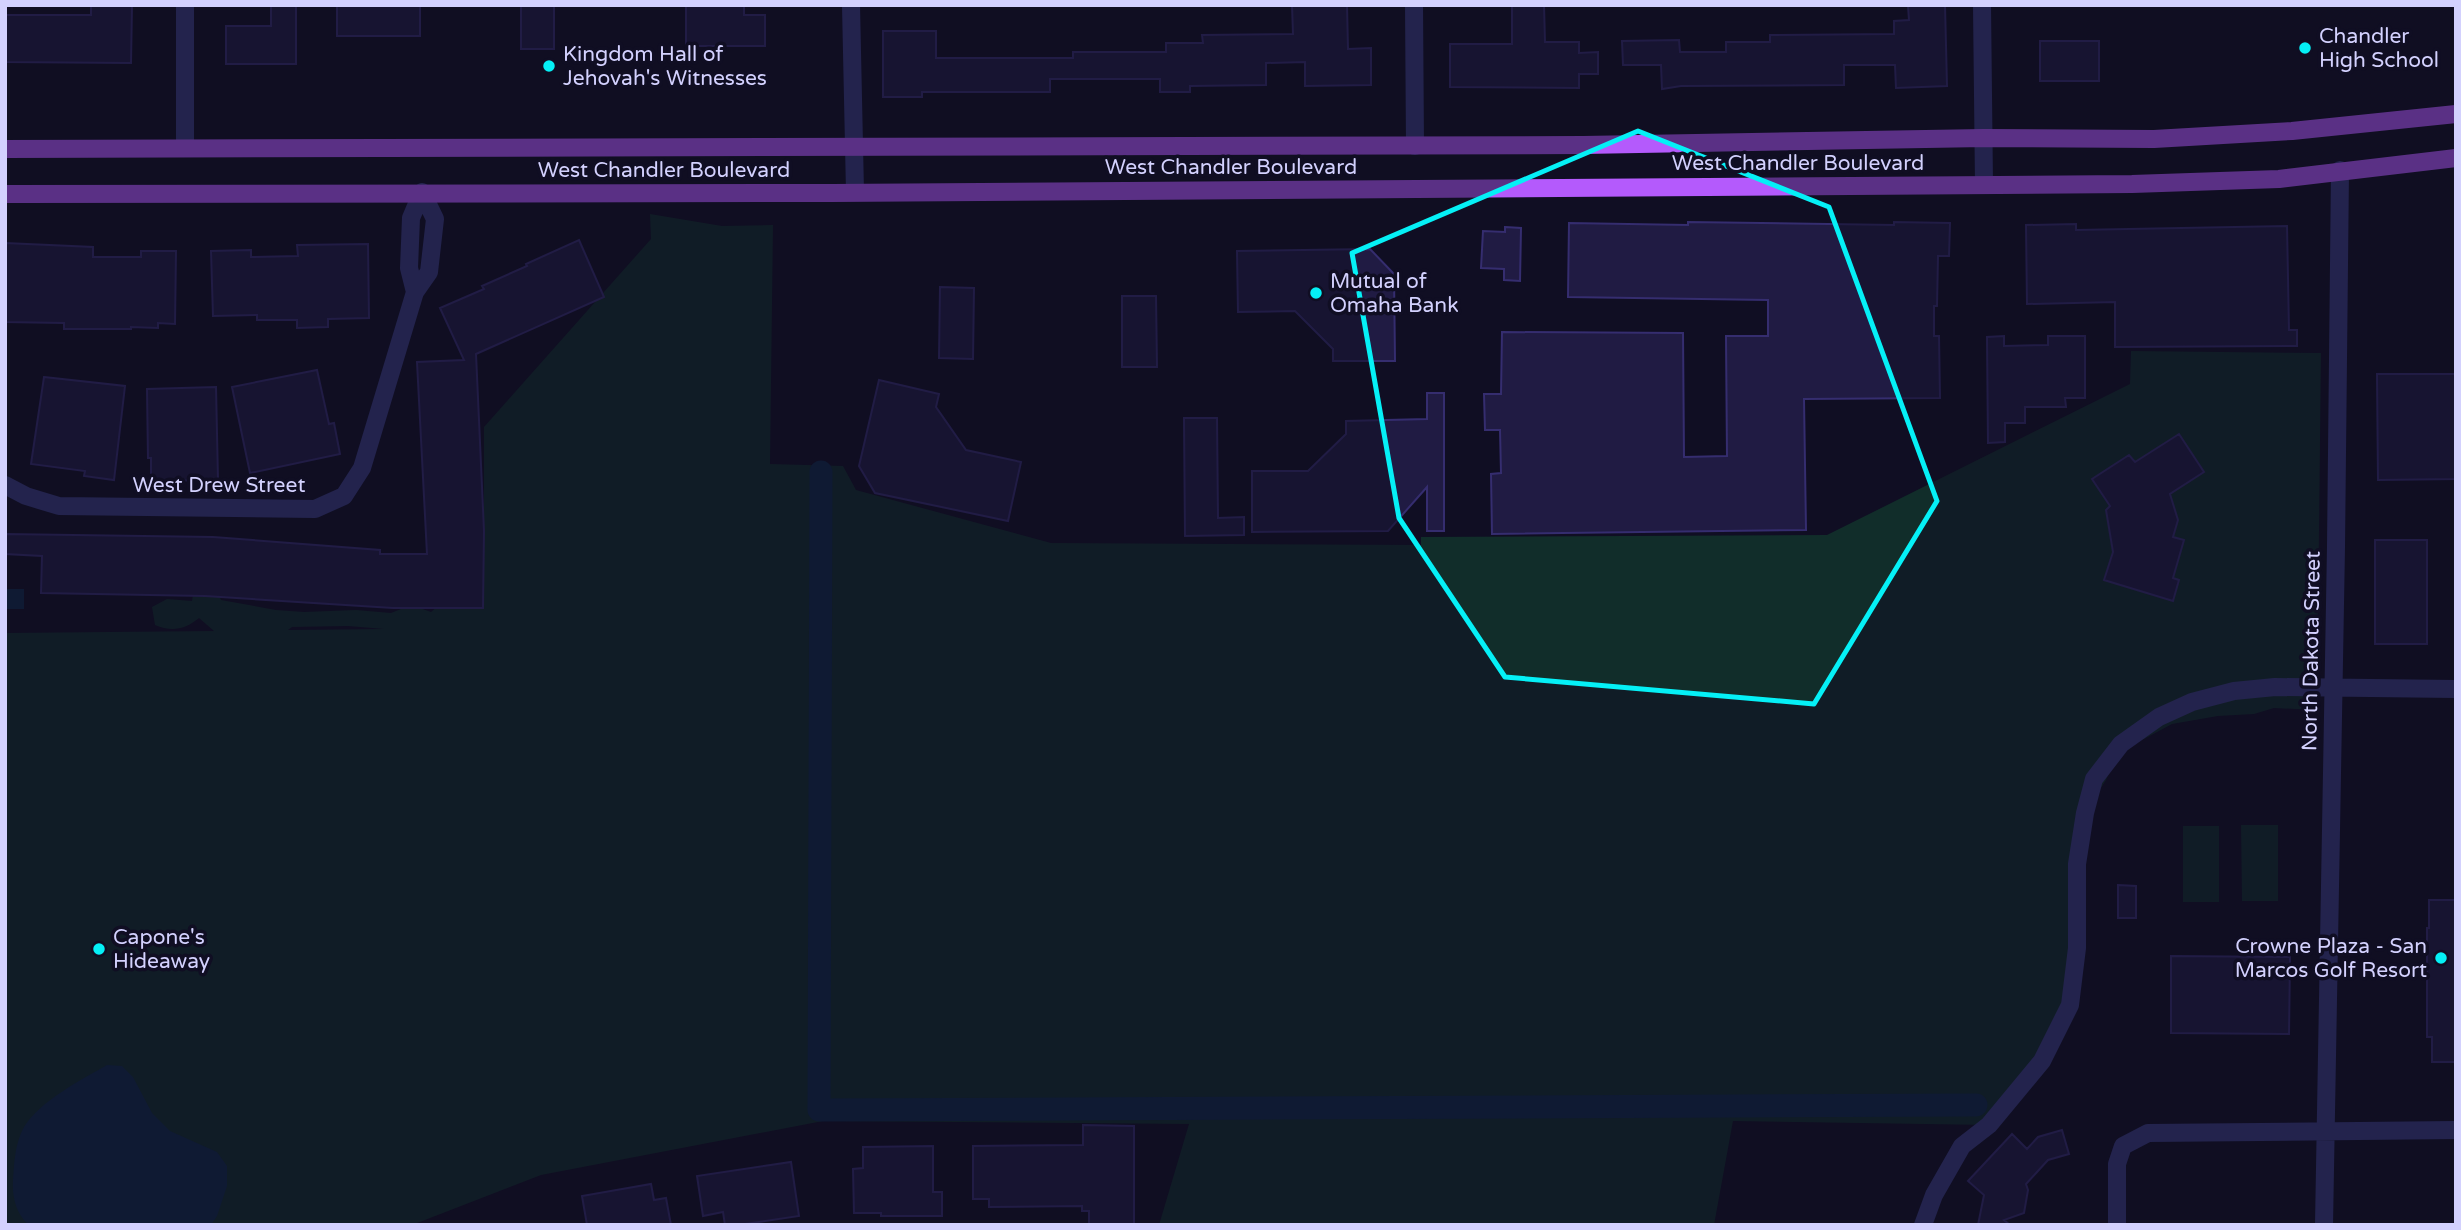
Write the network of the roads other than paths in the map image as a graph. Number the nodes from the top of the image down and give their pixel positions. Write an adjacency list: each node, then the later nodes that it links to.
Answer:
1 (185, 5): 8 (street)
2 (851, 5): 9 (street)
3 (1414, 5): 7 (street)
4 (1982, 5): 6 (street)
5 (2456, 114): 6 (main road, West Chandler Boulevard)
6 (1984, 138): 7 (main road, West Chandler Boulevard); 13 (street)
7 (1415, 146): 9 (main road, West Chandler Boulevard)
8 (185, 148): 9 (main road, West Chandler Boulevard); 10 (main road, West Chandler Boulevard)
9 (854, 148): 15 (street)
10 (5, 149)
11 (2456, 159): 12 (main road, West Chandler Boulevard)
12 (2340, 170): 13 (main road, West Chandler Boulevard); 18 (street, North Dakota Street)
13 (1984, 185): 15 (main road, West Chandler Boulevard)
14 (422, 192): 15 (main road, West Chandler Boulevard); 16 (main road, West Chandler Boulevard); 17 (street, West Drew Street)
15 (855, 192)
16 (5, 194)
17 (5, 485)
18 (2333, 689): 19 (street); 21 (street, North Dakota Street); 22 (street)
19 (2456, 690)
20 (2456, 1130): 21 (street)
21 (2325, 1132): 23 (street); 24 (street, North Dakota Street)
22 (1923, 1225)
23 (2117, 1225)
24 (2324, 1225)

